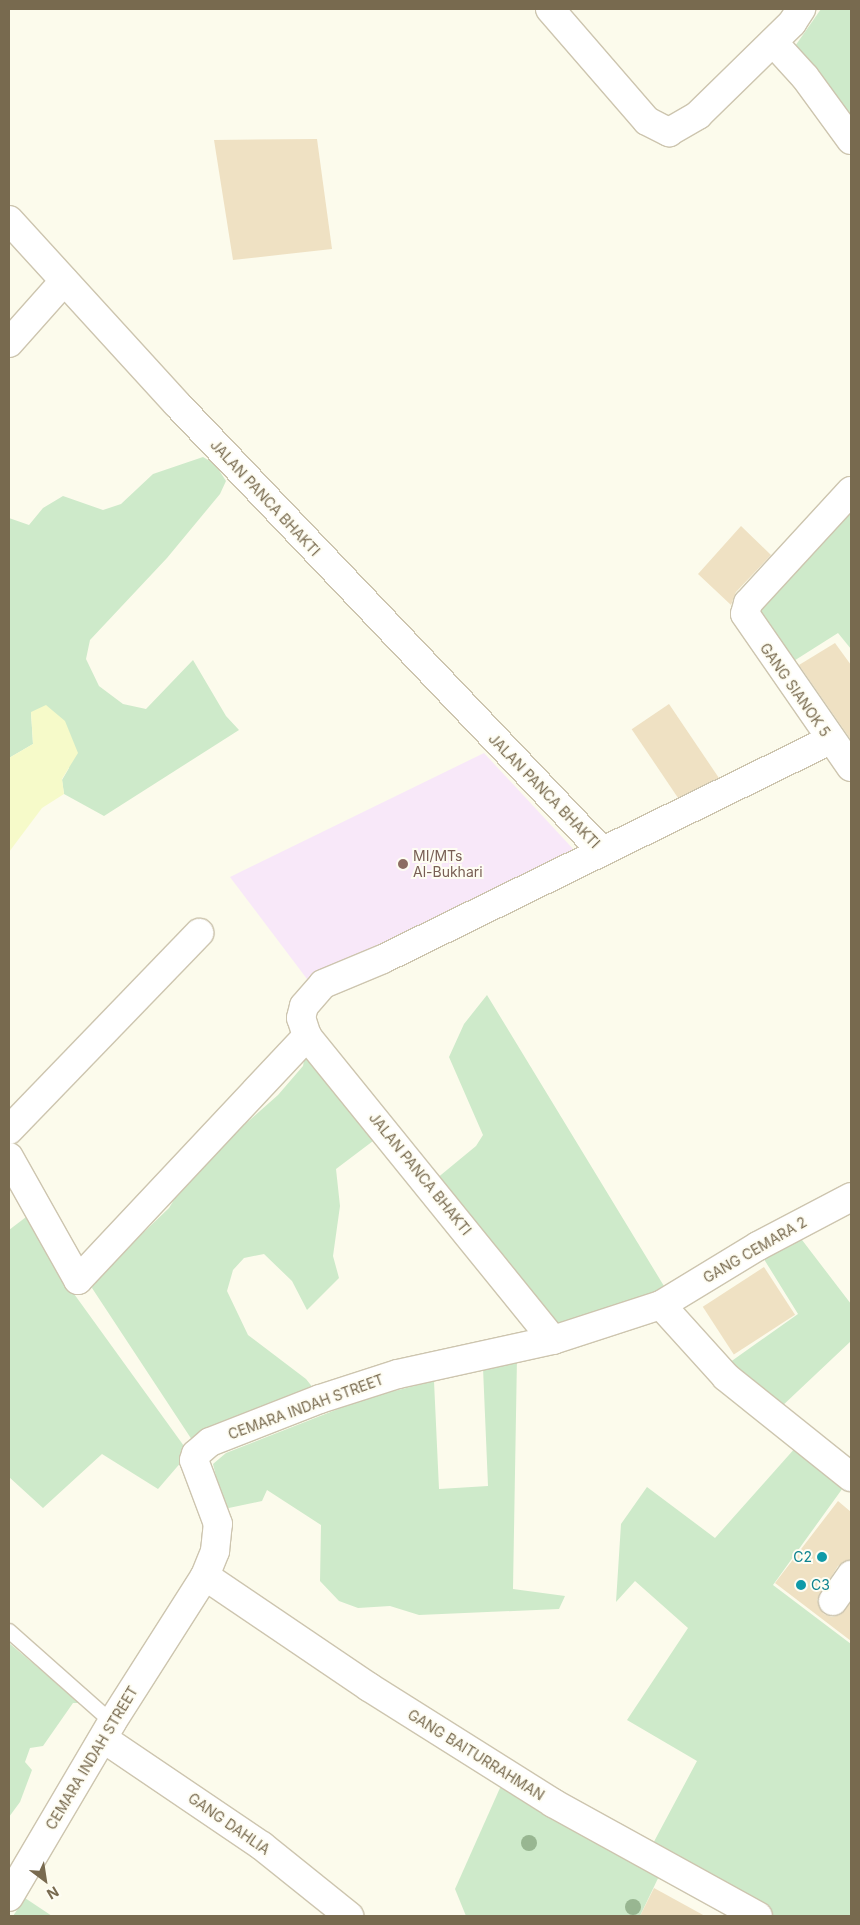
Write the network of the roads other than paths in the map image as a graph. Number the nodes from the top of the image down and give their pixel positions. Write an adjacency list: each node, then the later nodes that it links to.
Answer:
1 (550, 9): 3 (street)
2 (801, 9): 3 (street)
3 (773, 42): 4 (street)
4 (851, 140)
5 (9, 220): 6 (street, JALAN PANCA BHAKTI)
6 (64, 281): 7 (street); 11 (street, JALAN PANCA BHAKTI)
7 (9, 343)
8 (851, 492): 9 (street, GANG SIANOK 5)
9 (831, 740): 10 (street); 11 (street, GANG SIANOK 5)
10 (851, 767)
11 (602, 851): 13 (street, JALAN PANCA BHAKTI)
12 (199, 933): 14 (street)
13 (308, 1036): 15 (street); 18 (street, JALAN PANCA BHAKTI)
14 (9, 1130)
15 (9, 1157)
16 (851, 1197): 17 (street, GANG CEMARA 2)
17 (661, 1305): 18 (street, CEMARA INDAH STREET); 19 (street)
18 (553, 1340): 20 (street, CEMARA INDAH STREET)
19 (851, 1477)
20 (205, 1576): 24 (street, CEMARA INDAH STREET); 27 (street, GANG BAITURRAHMAN)
21 (851, 1576): 22 (street)
22 (833, 1601)
23 (9, 1631): 24 (lane)
24 (108, 1731): 25 (street, CEMARA INDAH STREET); 26 (street, GANG DAHLIA)
25 (9, 1897)
26 (335, 1912)
27 (758, 1916)

